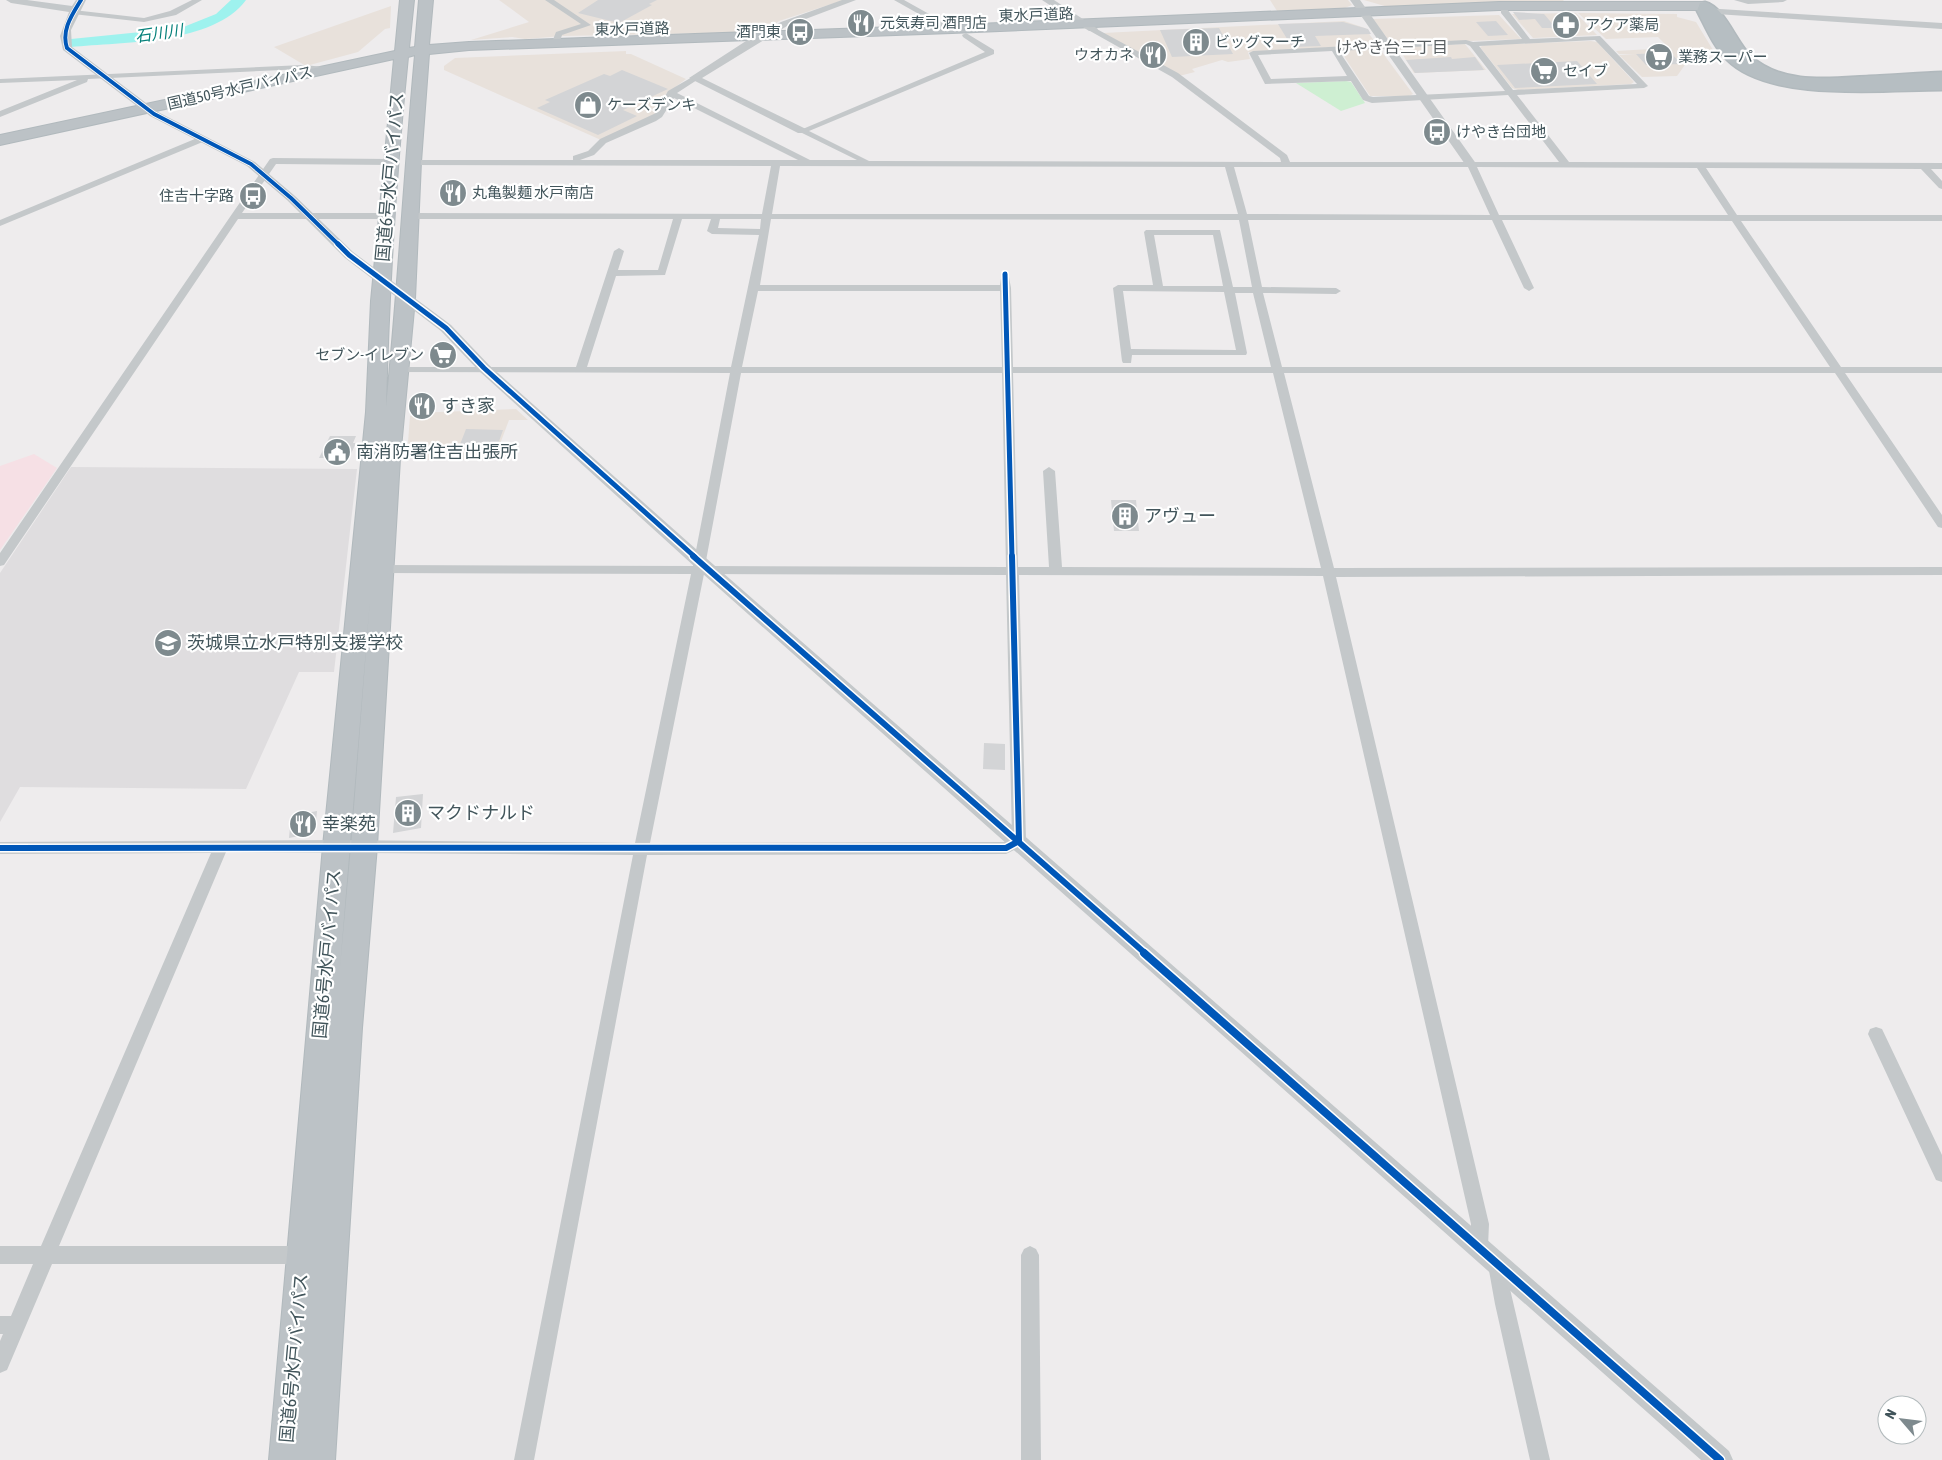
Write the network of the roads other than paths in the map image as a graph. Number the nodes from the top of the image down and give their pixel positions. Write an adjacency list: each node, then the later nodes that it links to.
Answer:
1 (10, 0): 13 (street)
2 (198, 0): 13 (street)
3 (407, 0): 30 (highway, 国道6号水戸バイパス)
4 (426, 0): 29 (highway, 国道6号水戸バイパス)
5 (548, 0): 24 (street)
6 (850, 0): 22 (street)
7 (898, 0): 20 (street)
8 (1047, 0): 19 (street)
9 (1355, 0): 16 (street)
10 (1738, 0): 11 (street)
11 (1783, 0)
12 (1567, 2): 14 (highway, 東水戸道路); 16 (highway, 東水戸道路)
13 (76, 7): 32 (street)
14 (1706, 7): 15 (highway, 東水戸道路); 17 (street); 18 (street); 34 (highway); 38 (highway)
15 (1504, 12): 16 (highway, 東水戸道路); 23 (street)
16 (1365, 14): 19 (highway, 東水戸道路); 27 (street)
17 (1942, 22)
18 (1942, 26)
19 (1088, 27): 20 (highway, 東水戸道路); 21 (highway, 東水戸道路); 55 (street)
20 (952, 30): 22 (highway, 東水戸道路)
21 (966, 35): 25 (highway, 東水戸道路); 44 (street)
22 (763, 36): 24 (highway, 東水戸道路); 25 (street)
23 (1528, 41): 26 (street); 40 (street)
24 (556, 42): 29 (highway, 東水戸道路)
25 (750, 42): 29 (highway, 東水戸道路); 35 (street)
26 (1473, 44): 27 (street); 40 (street)
27 (1387, 46): 28 (street); 41 (street)
28 (1334, 49): 36 (street); 36 (street)
29 (422, 54): 30 (highway, 東水戸道路); 49 (highway, 国道6号水戸バイパス)
30 (400, 56): 31 (highway, 国道50号水戸バイパス); 42 (highway, 国道50号水戸バイパス); 48 (highway, 国道6号水戸バイパス)
31 (325, 69): 32 (street); 42 (highway, 国道50号水戸バイパス)
32 (106, 76): 33 (street); 42 (street)
33 (88, 77): 37 (street); 43 (street)
34 (1942, 77)
35 (694, 78): 39 (street); 44 (street)
36 (1353, 78): 41 (street)
37 (0, 81)
38 (1942, 85)
39 (671, 93): 50 (street); 52 (street)
40 (1509, 93): 41 (street); 57 (street)
41 (1422, 97): 56 (street)
42 (151, 111): 45 (highway, 国道50号水戸バイパス); 46 (street); 47 (highway, 国道50号水戸バイパス)
43 (0, 114)
44 (802, 131): 53 (street)
45 (0, 140)
46 (202, 140): 61 (street); 74 (street)
47 (0, 146)
48 (391, 162): 61 (street); 65 (highway, 国道6号水戸バイパス)
49 (413, 162): 50 (street); 66 (highway, 国道6号水戸バイパス)
50 (564, 162): 51 (street)
51 (776, 163): 52 (street); 69 (street)
52 (809, 163): 53 (street)
53 (869, 163): 54 (street)
54 (1229, 164): 55 (street); 70 (street)
55 (1287, 164): 56 (street)
56 (1470, 165): 57 (street); 71 (street)
57 (1566, 165): 58 (street)
58 (1699, 165): 59 (street); 72 (street)
59 (1923, 166): 60 (street); 62 (street)
60 (1942, 166)
61 (264, 174): 63 (street); 64 (street)
62 (1942, 186)
63 (235, 216): 64 (street); 100 (street)
64 (310, 216): 65 (street); 79 (street)
65 (387, 216): 79 (highway, 国道6号水戸バイパス)
66 (410, 216): 67 (street); 87 (highway, 国道6号水戸バイパス)
67 (678, 216): 68 (street); 77 (street)
68 (716, 217): 69 (street); 75 (street)
69 (765, 217): 70 (street); 75 (street)
70 (1243, 217): 71 (street); 85 (street)
71 (1497, 218): 72 (street); 84 (street)
72 (1735, 218): 73 (street); 96 (street)
73 (1942, 218)
74 (0, 223)
75 (763, 232): 81 (street)
76 (619, 251): 77 (street)
77 (612, 273): 90 (street)
78 (1005, 274): 82 (street)
79 (382, 281): 87 (street); 108 (highway, 国道6号水戸バイパス)
80 (1158, 287): 83 (street); 83 (street); 88 (street)
81 (754, 288): 82 (street); 91 (street)
82 (1006, 288): 92 (street)
83 (1227, 288): 85 (street); 88 (street)
84 (1529, 288)
85 (1257, 289): 86 (street); 95 (street)
86 (1336, 290)
87 (406, 298): 89 (street); 94 (highway, 国道6号水戸バイパス)
88 (1125, 352): 93 (street)
89 (484, 368): 90 (street); 94 (street); 101 (street)
90 (581, 369): 91 (street)
91 (736, 369): 92 (street); 101 (street)
92 (1007, 369): 93 (street); 104 (street)
93 (1128, 369): 95 (street)
94 (398, 370): 102 (highway, 国道6号水戸バイパス)
95 (1278, 370): 96 (street); 106 (street)
96 (1837, 370): 97 (street); 99 (street)
97 (1942, 370)
98 (1049, 471): 105 (street)
99 (1942, 524)
100 (0, 562)
101 (703, 568): 102 (street); 104 (street); 107 (street); 112 (street)
102 (383, 569): 109 (highway, 国道6号水戸バイパス)
103 (1942, 571): 106 (street)
104 (1012, 572): 105 (street); 107 (street)
105 (1056, 572): 106 (street)
106 (1328, 572): 115 (street)
107 (1019, 842): 112 (street); 115 (street)
108 (336, 846): 109 (street); 111 (street); 119 (highway, 国道6号水戸バイパス)
109 (364, 846): 112 (street); 124 (highway, 国道6号水戸バイパス)
110 (0, 848): 111 (street)
111 (221, 848): 118 (street)
112 (641, 849): 125 (street)
113 (1876, 1034): 114 (street)
114 (1942, 1174)
115 (1479, 1246): 120 (street)
116 (0, 1255): 118 (street)
117 (1030, 1255): 126 (street)
118 (46, 1256): 119 (street); 121 (street)
119 (303, 1256): 123 (highway, 国道6号水戸バイパス)
120 (1497, 1262): 127 (street); 128 (street)
121 (8, 1325): 122 (street)
122 (0, 1363)
123 (286, 1460)
124 (318, 1460)
125 (524, 1460)
126 (1031, 1460)
127 (1540, 1460)
128 (1720, 1460)

